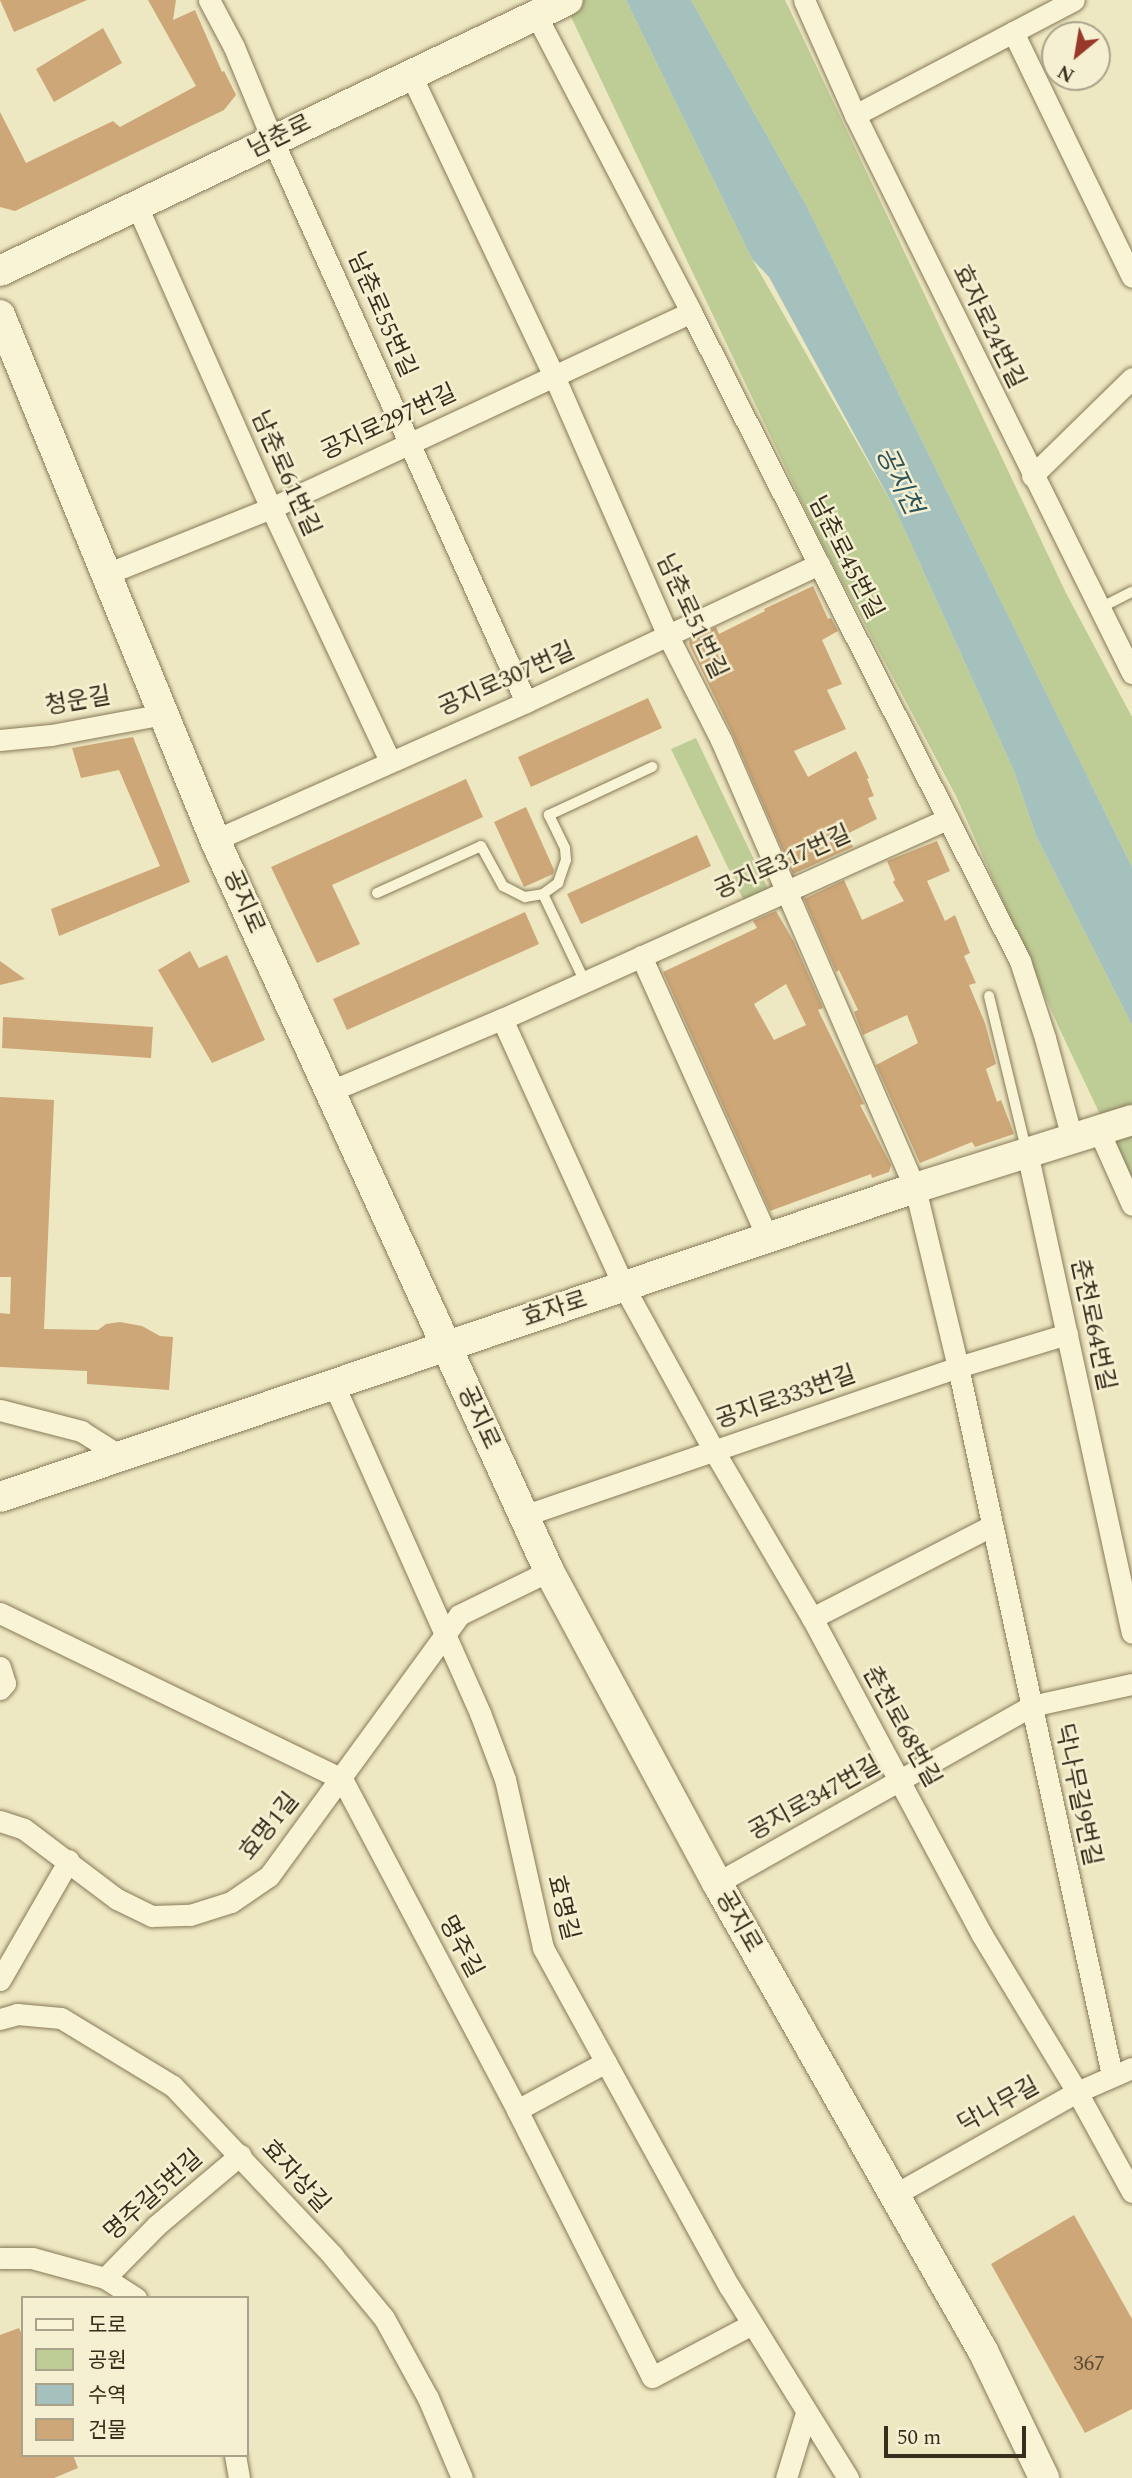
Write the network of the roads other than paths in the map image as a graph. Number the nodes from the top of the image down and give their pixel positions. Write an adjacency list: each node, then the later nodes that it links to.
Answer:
1 (209, 0): 9 (street, 남춘로55번길)
2 (804, 0): 8 (street, 효자로24번길)
3 (1074, 0): 5 (street)
4 (549, 5): 7 (street, 남춘로); 13 (street, 남춘로45번길)
5 (1052, 5): 6 (street)
6 (1013, 32): 8 (street); 12 (street)
7 (410, 73): 9 (street, 남춘로); 15 (street, 남춘로51번길)
8 (855, 115): 18 (street, 효자로24번길)
9 (273, 141): 10 (street, 남춘로); 17 (street, 남춘로55번길)
10 (137, 206): 11 (street, 남춘로); 19 (street, 남춘로61번길)
11 (0, 271)
12 (1132, 277)
13 (691, 312): 15 (street, 공지로297번길); 20 (street, 남춘로45번길)
14 (0, 315): 21 (street, 공지로)
15 (554, 376): 17 (street, 공지로297번길); 24 (street, 남춘로51번길)
16 (1132, 378): 18 (street)
17 (410, 442): 19 (street, 공지로297번길); 26 (street, 남춘로55번길)
18 (1032, 476): 23 (street, 효자로24번길)
19 (271, 508): 21 (street, 공지로297번길); 29 (street, 남춘로61번길)
20 (819, 564): 24 (street, 공지로307번길); 31 (street, 남춘로45번길)
21 (106, 574): 27 (street, 공지로)
22 (1132, 592): 23 (lane)
23 (1098, 609): 25 (street, 효자로24번길)
24 (668, 636): 26 (street, 공지로307번길); 33 (street, 남춘로51번길)
25 (1132, 673)
26 (526, 702): 29 (street, 공지로307번길)
27 (164, 714): 28 (street, 청운길); 32 (street, 공지로)
28 (0, 740)
29 (390, 761): 32 (street, 공지로307번길)
30 (652, 767): 35 (lane)
31 (948, 818): 33 (street, 공지로317번길); 41 (street, 남춘로45번길)
32 (215, 840): 40 (street, 공지로)
33 (786, 890): 36 (street, 공지로317번길); 43 (street, 남춘로51번길)
34 (377, 893): 35 (lane)
35 (543, 894): 37 (lane)
36 (641, 956): 37 (street, 공지로317번길); 45 (street)
37 (584, 980): 39 (street, 공지로317번길)
38 (989, 996): 42 (lane)
39 (502, 1019): 40 (street, 공지로317번길); 46 (street)
40 (328, 1092): 48 (street, 공지로)
41 (1103, 1129): 42 (street, 효자로); 44 (street, 남춘로45번길)
42 (1027, 1152): 43 (street, 효자로); 47 (street, 춘천로64번길)
43 (915, 1188): 45 (street, 효자로); 49 (street, 닥나무길9번길)
44 (1132, 1205)
45 (768, 1240): 46 (street, 효자로)
46 (624, 1287): 48 (street, 효자로); 52 (street, 춘천로68번길)
47 (1067, 1334): 49 (street, 공지로333번길); 61 (street, 춘천로64번길)
48 (445, 1345): 50 (street, 효자로); 55 (street, 공지로)
49 (958, 1367): 52 (street, 공지로333번길); 56 (street, 닥나무길9번길)
50 (334, 1385): 53 (street, 효자로); 60 (street, 효명길)
51 (0, 1410): 53 (street)
52 (714, 1451): 55 (street, 공지로333번길); 59 (street, 춘천로68번길)
53 (122, 1457): 54 (street, 효자로)
54 (0, 1497)
55 (523, 1516): 57 (street, 공지로)
56 (991, 1525): 59 (street); 65 (street, 닥나무길9번길)
57 (549, 1571): 60 (street, 효명1길); 70 (street, 공지로)
58 (0, 1613): 66 (street)
59 (812, 1618): 67 (street, 춘천로68번길)
60 (444, 1632): 66 (street, 효명1길); 73 (street, 효명길)
61 (1132, 1633)
62 (0, 1667): 64 (street)
63 (1132, 1684): 65 (street, 공지로347번길)
64 (0, 1689)
65 (1031, 1706): 67 (street, 공지로347번길); 74 (street, 닥나무길9번길)
66 (342, 1779): 69 (street, 효명1길); 76 (street, 명주길)
67 (901, 1781): 70 (street, 공지로347번길); 75 (street, 춘천로68번길)
68 (0, 1821): 69 (street, 효명1길)
69 (69, 1860): 71 (street)
70 (717, 1883): 79 (street, 공지로)
71 (0, 1980)
72 (0, 2019): 77 (street, 효자상길)
73 (606, 2062): 76 (street); 83 (street, 효명길)
74 (1122, 2072): 75 (street, 닥나무길)
75 (1077, 2092): 78 (street, 춘천로68번길); 79 (street, 닥나무길)
76 (517, 2110): 83 (street, 명주길)
77 (240, 2155): 81 (street, 명주길5번길); 87 (street, 효자상길)
78 (1132, 2192)
79 (894, 2195): 90 (street, 공지로)
80 (0, 2258): 81 (street)
81 (105, 2278): 82 (street)
82 (133, 2296)
83 (752, 2324): 84 (street, 효명길)
84 (806, 2413): 88 (street); 89 (street, 효명길)
85 (235, 2457): 86 (street)
86 (239, 2478)
87 (462, 2478)
88 (786, 2478)
89 (848, 2478)
90 (1044, 2478)

